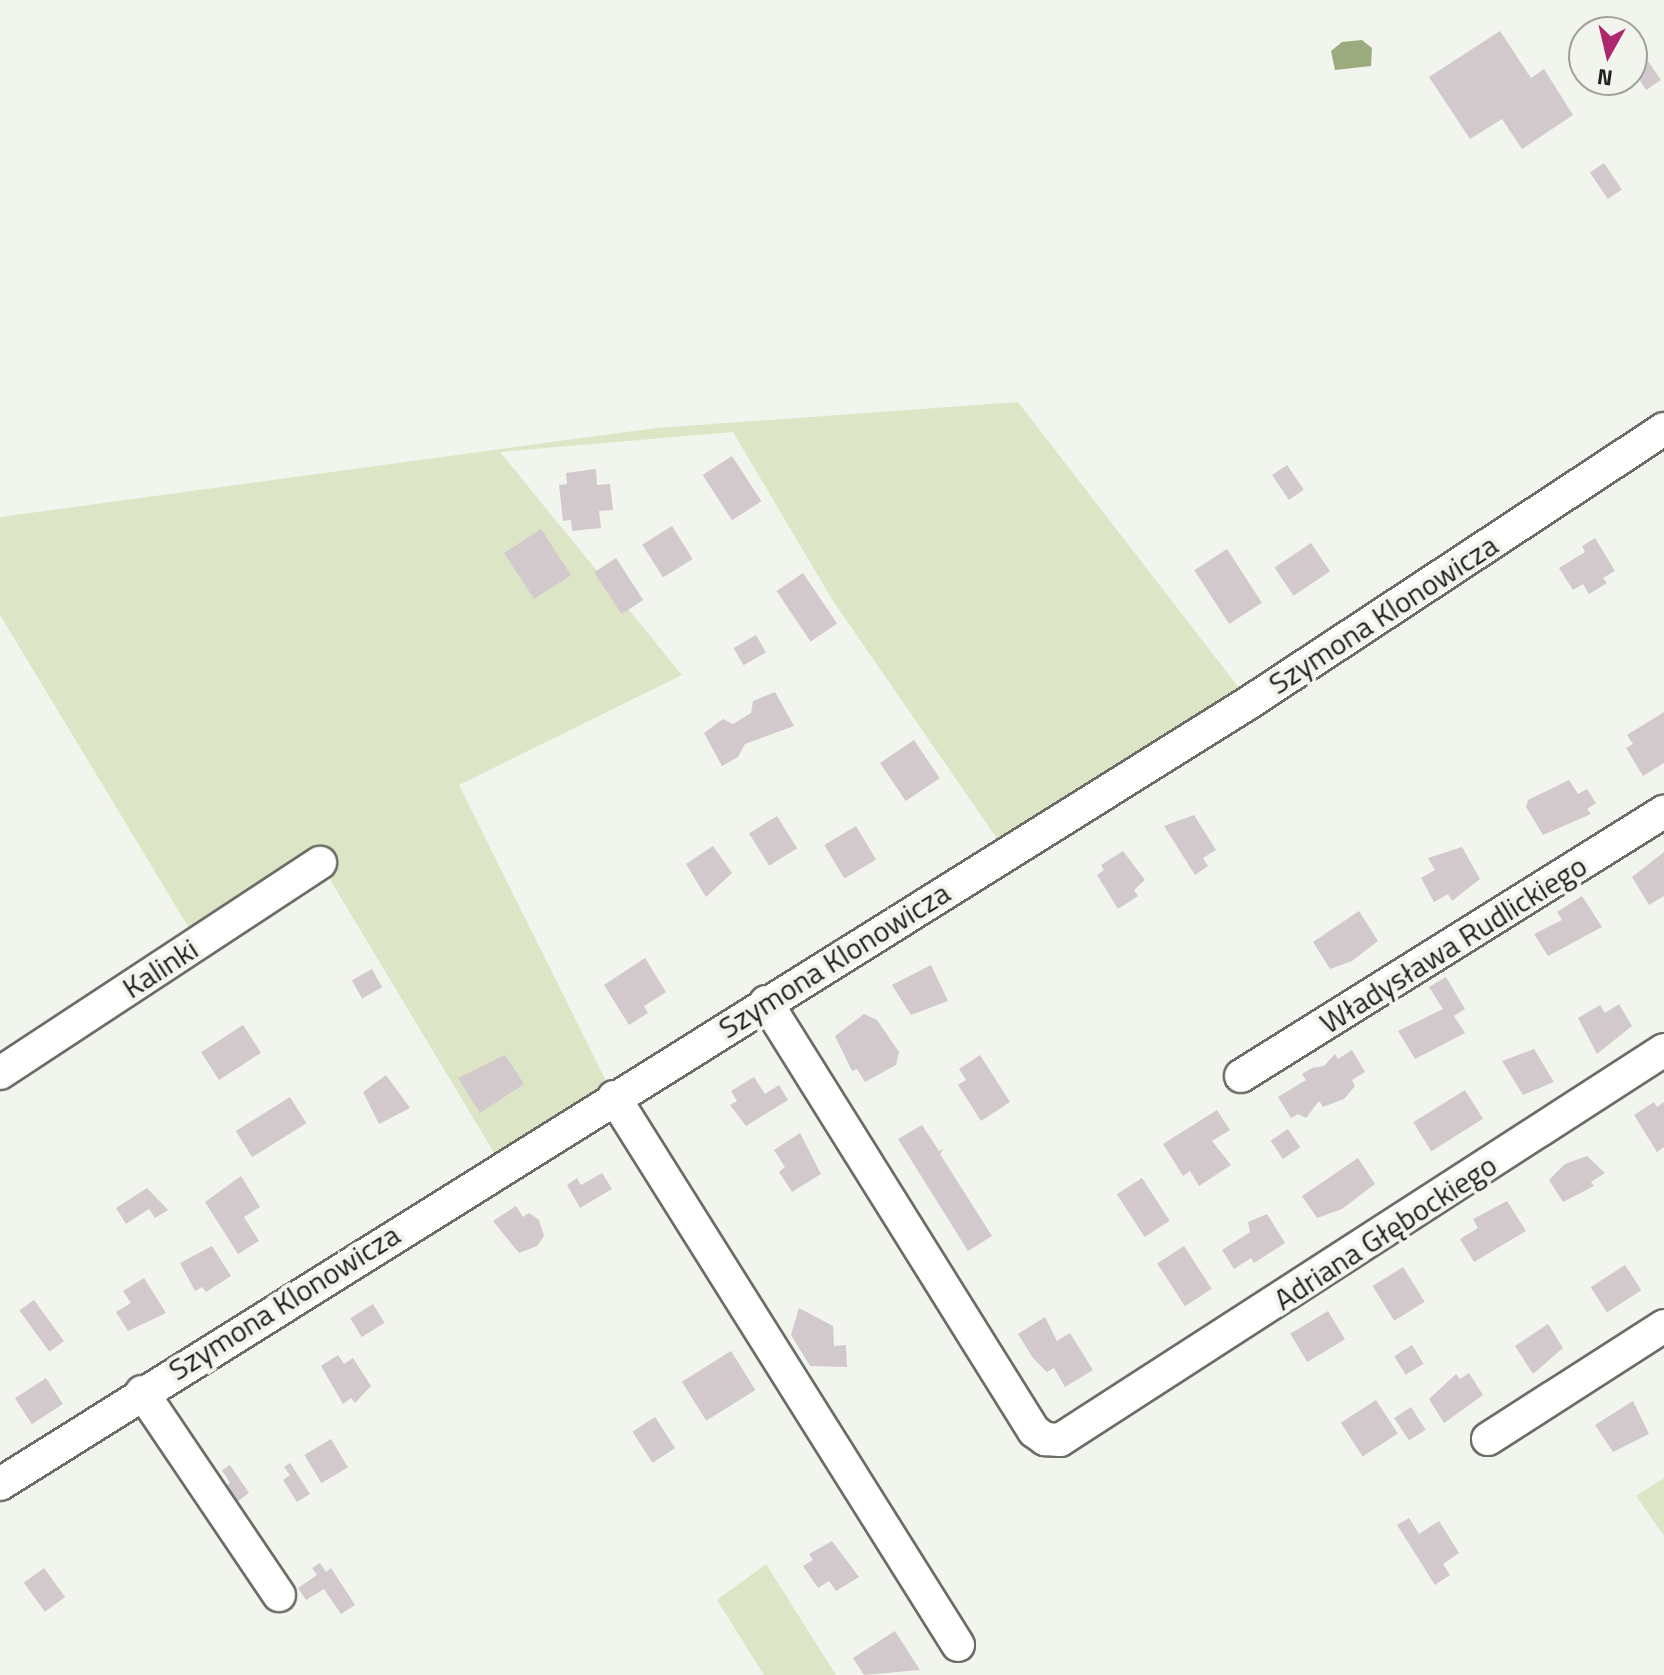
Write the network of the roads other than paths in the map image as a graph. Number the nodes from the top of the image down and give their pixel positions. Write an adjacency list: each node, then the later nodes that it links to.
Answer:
1 (1664, 429): 4 (street, Szymona Klonowicza)
2 (1664, 812): 7 (street, Władysława Rudlickiego)
3 (320, 863): 6 (street, Kalinki)
4 (766, 1002): 5 (street, Adriana Głębockiego); 8 (street, Szymona Klonowicza)
5 (1664, 1050)
6 (0, 1073)
7 (1241, 1076)
8 (614, 1097): 10 (street, Szymona Klonowicza); 14 (street)
9 (1664, 1326): 11 (street)
10 (142, 1392): 12 (street, Szymona Klonowicza); 13 (street)
11 (1488, 1439)
12 (0, 1484)
13 (279, 1595)
14 (958, 1645)

